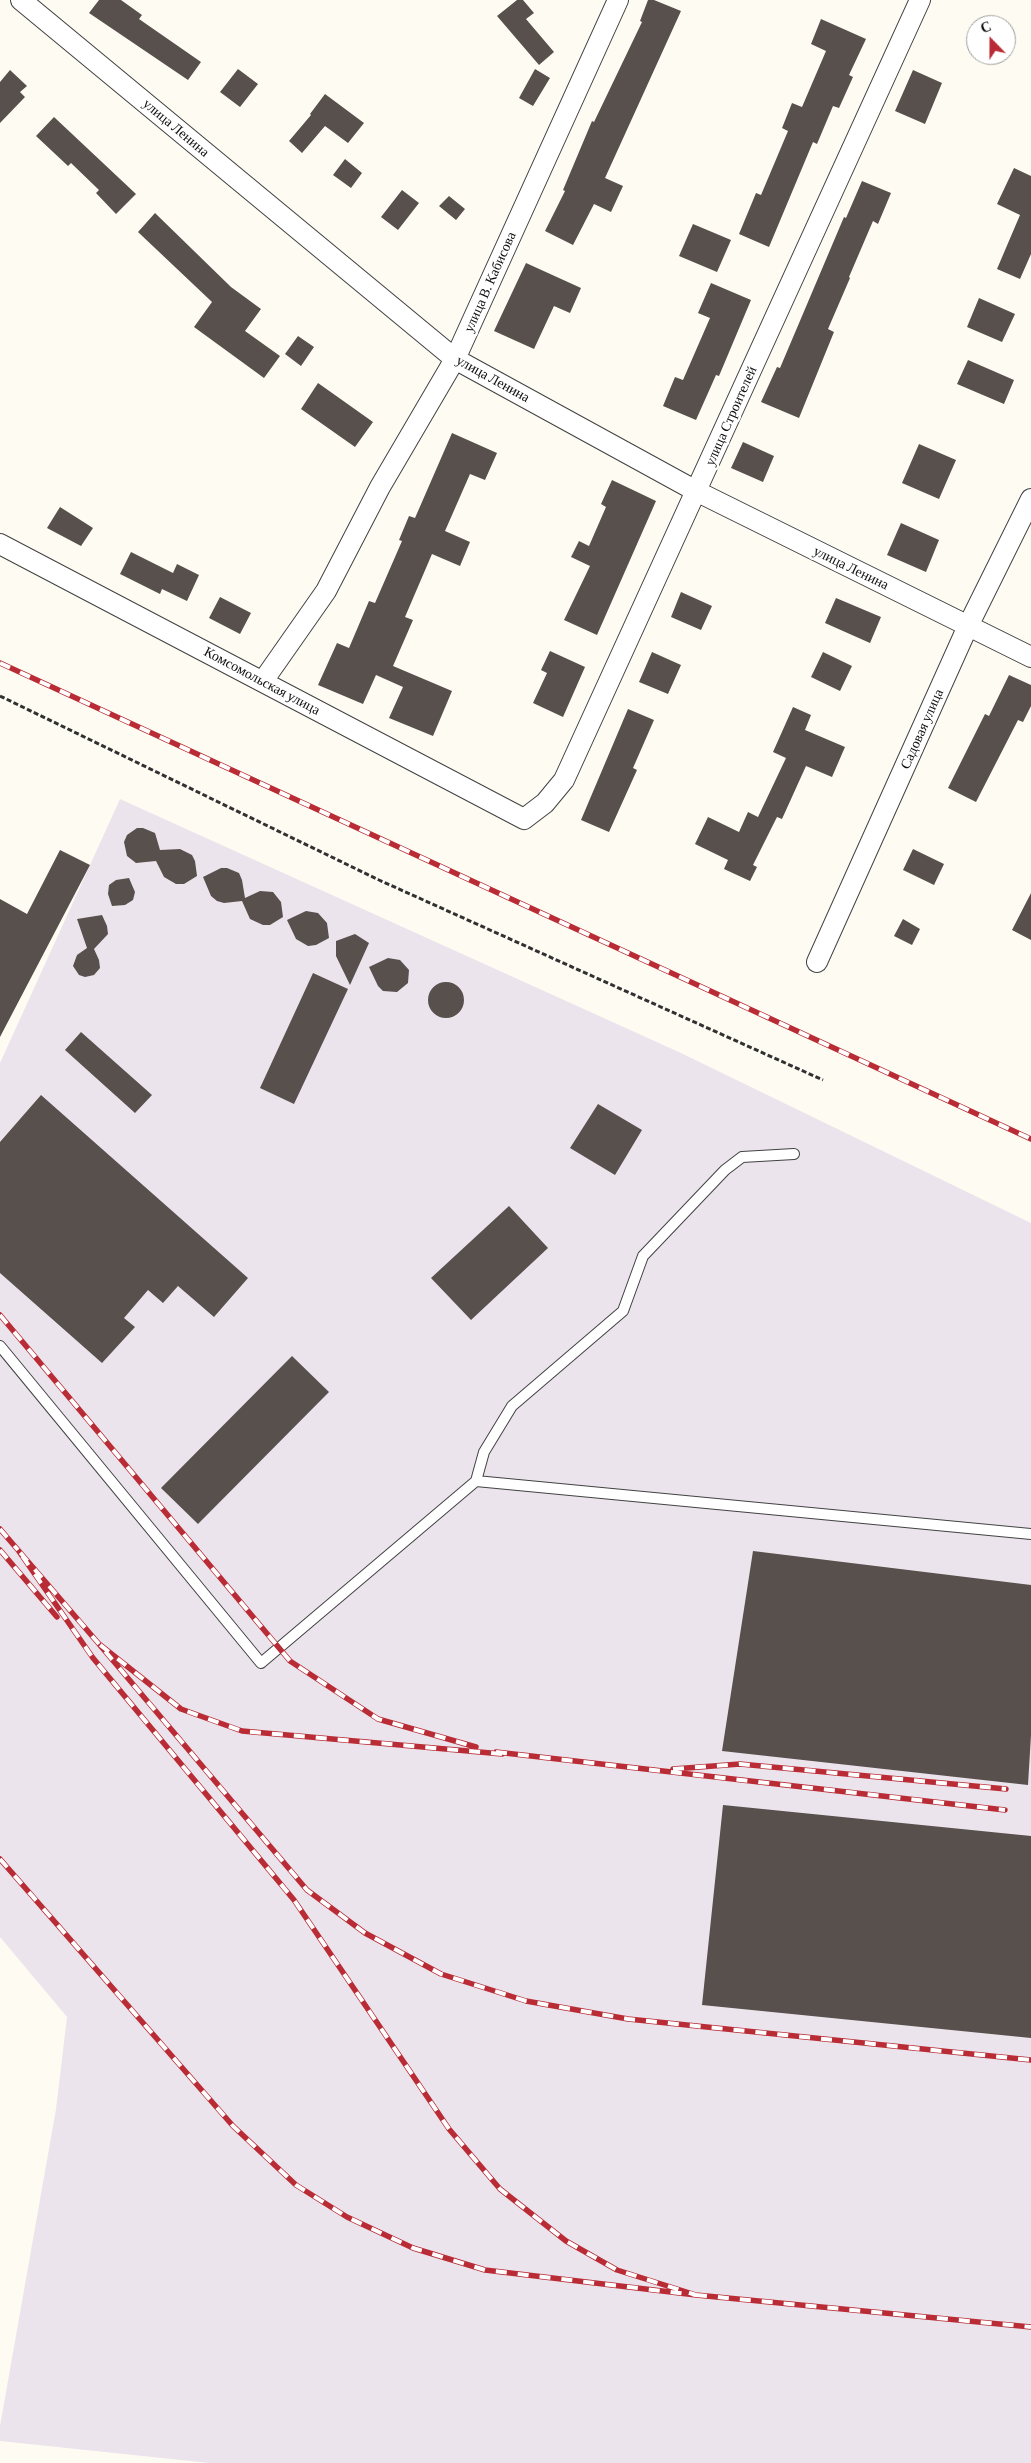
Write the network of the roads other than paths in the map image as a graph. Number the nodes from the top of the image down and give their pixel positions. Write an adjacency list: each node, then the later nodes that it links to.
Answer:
1 (21, 0): 4 (street, улица Ленина)
2 (618, 0): 4 (street, улица В. Кабисова)
3 (920, 0): 5 (street, улица Строителей)
4 (455, 359): 5 (street, улица Ленина); 10 (street, улица В. Кабисова)
5 (696, 491): 8 (street, улица Ленина); 11 (street, улица Строителей)
6 (1031, 499): 8 (street, Садовая улица)
7 (0, 544): 10 (street, Комсомольская улица)
8 (968, 626): 9 (street, улица Ленина); 12 (street, Садовая улица)
9 (1031, 657)
10 (263, 681): 11 (street, Комсомольская улица)
11 (524, 819)
12 (817, 962)
13 (794, 1154): 15 (lane)
14 (0, 1346): 15 (lane)
15 (476, 1481): 16 (lane)
16 (1031, 1534)

